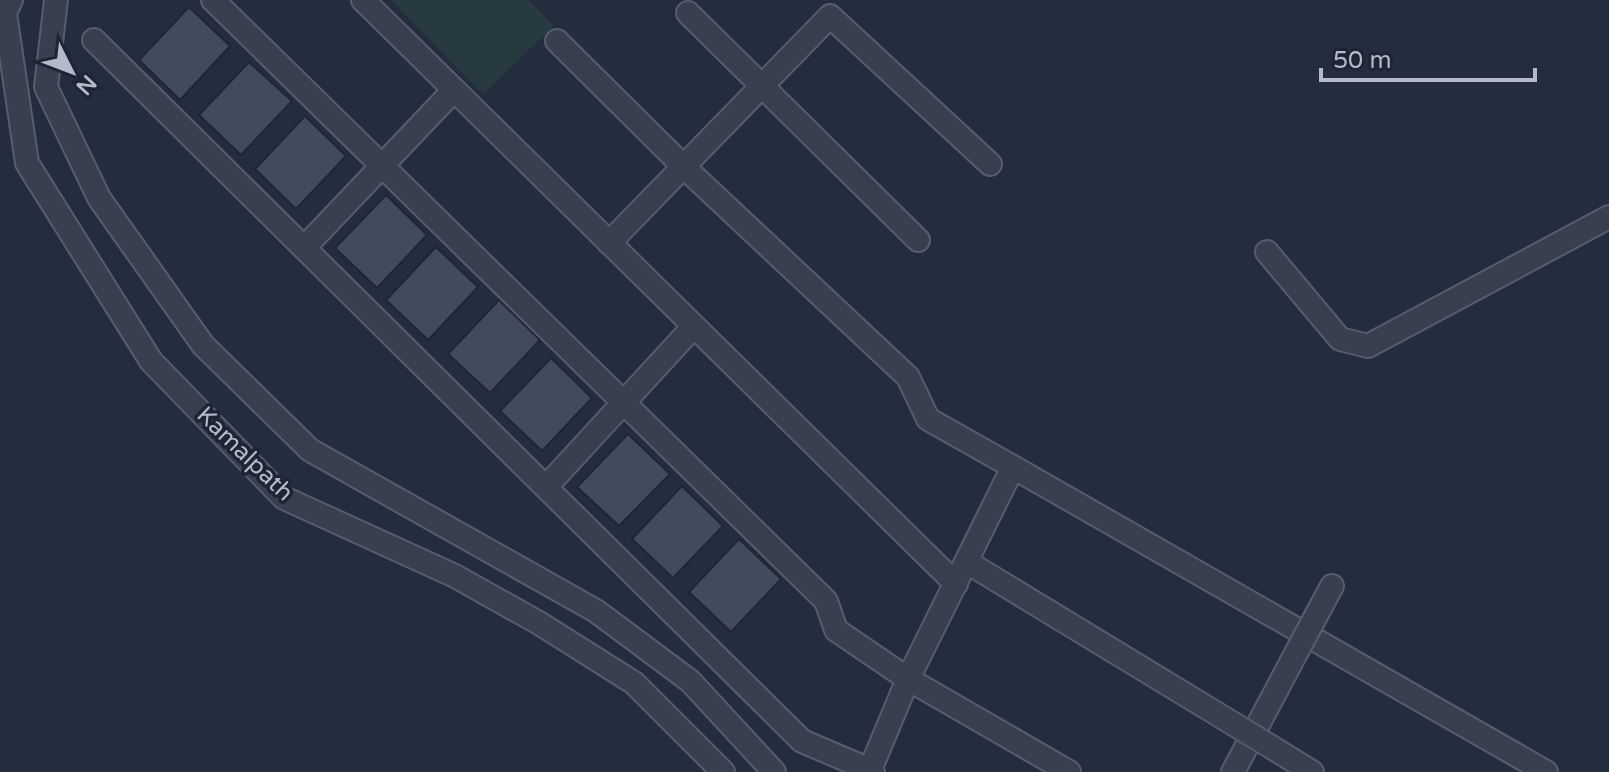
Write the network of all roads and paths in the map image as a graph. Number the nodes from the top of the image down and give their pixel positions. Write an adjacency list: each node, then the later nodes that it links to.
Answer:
1 (11, 0): 27 (street, Kamalpath)
2 (56, 0): 28 (street)
3 (213, 0): 11 (street)
4 (363, 0): 9 (street)
5 (688, 13): 8 (street)
6 (94, 40): 16 (street)
7 (557, 41): 12 (street)
8 (763, 85): 10 (street); 12 (street); 14 (street)
9 (454, 90): 11 (street); 15 (street)
10 (990, 164)
11 (382, 166): 16 (street); 19 (street)
12 (684, 167): 15 (street); 20 (street)
13 (1609, 217): 17 (street)
14 (918, 240)
15 (609, 243): 18 (street)
16 (304, 248): 21 (street)
17 (1267, 252)
18 (694, 326): 19 (street); 23 (street)
19 (625, 404): 21 (street); 25 (street)
20 (1013, 467): 22 (street); 32 (street)
21 (546, 487): 26 (street)
22 (967, 562): 23 (street); 31 (street, bridge)
23 (956, 584): 25 (street)
24 (1332, 586): 30 (street, bridge)
25 (908, 679): 26 (street); 29 (street)
26 (872, 771)
27 (723, 772)
28 (774, 772)
29 (1069, 772)
30 (1233, 772)
31 (1312, 772)
32 (1546, 772)

